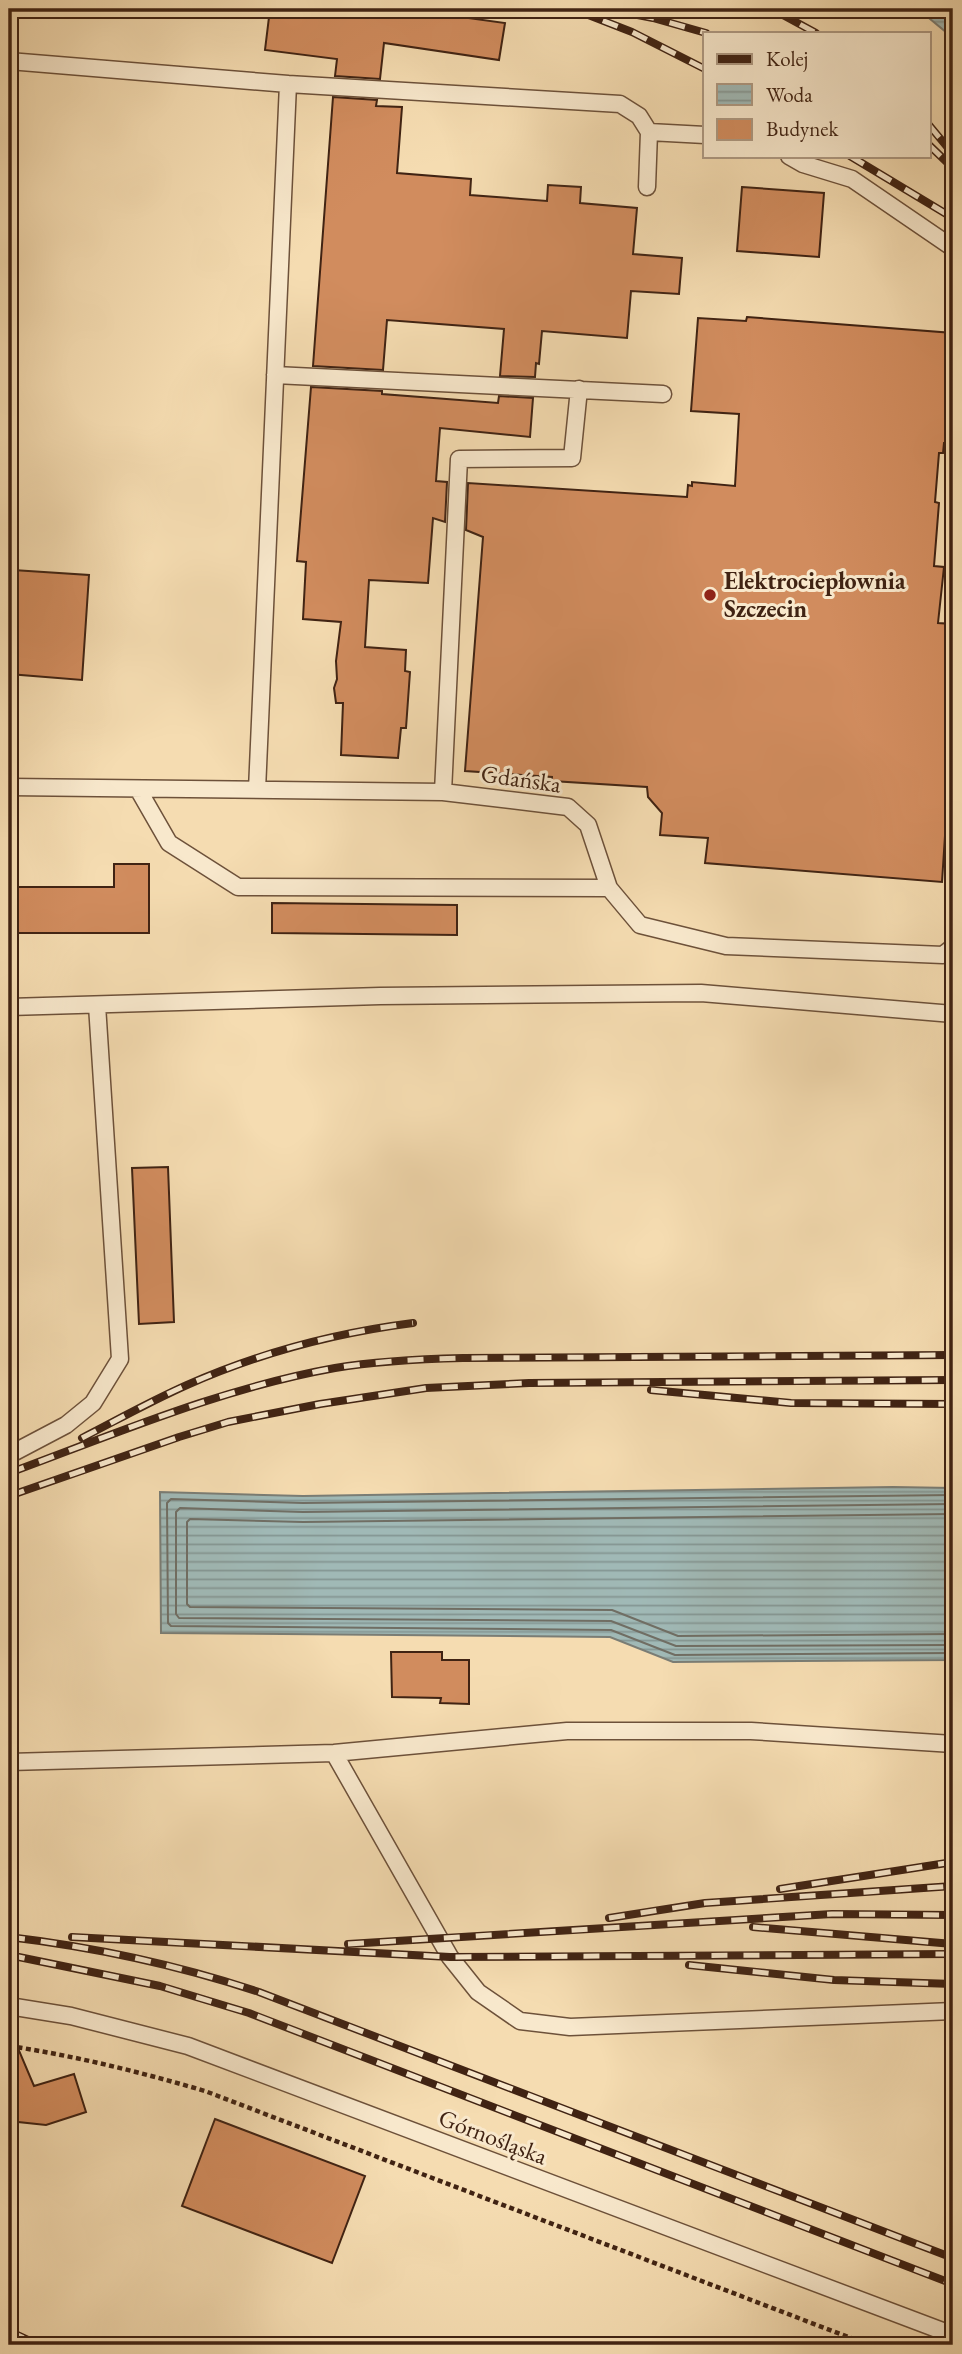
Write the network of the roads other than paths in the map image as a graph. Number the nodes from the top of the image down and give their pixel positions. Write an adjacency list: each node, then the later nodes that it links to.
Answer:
1 (9, 61): 2 (lane)
2 (288, 83): 3 (lane); 8 (lane)
3 (649, 132): 4 (lane); 6 (lane)
4 (703, 135)
5 (792, 158): 7 (lane)
6 (647, 187)
7 (953, 248)
8 (275, 375): 9 (lane); 13 (lane)
9 (579, 390): 10 (lane); 14 (lane)
10 (663, 394)
11 (9, 787): 12 (lane, Gdańska)
12 (138, 789): 13 (lane, Gdańska); 15 (lane)
13 (257, 790): 14 (lane, Gdańska)
14 (443, 792): 15 (lane, Gdańska)
15 (609, 888): 16 (lane, Gdańska)
16 (953, 947)
17 (97, 1005): 18 (lane); 19 (lane); 20 (lane)
18 (9, 1007)
19 (953, 1014)
20 (9, 1455)
21 (953, 1744): 22 (lane)
22 (334, 1753): 23 (lane); 25 (lane)
23 (9, 1762)
24 (9, 2006): 26 (lane, Górnośląska)
25 (953, 2011)
26 (953, 2336)

